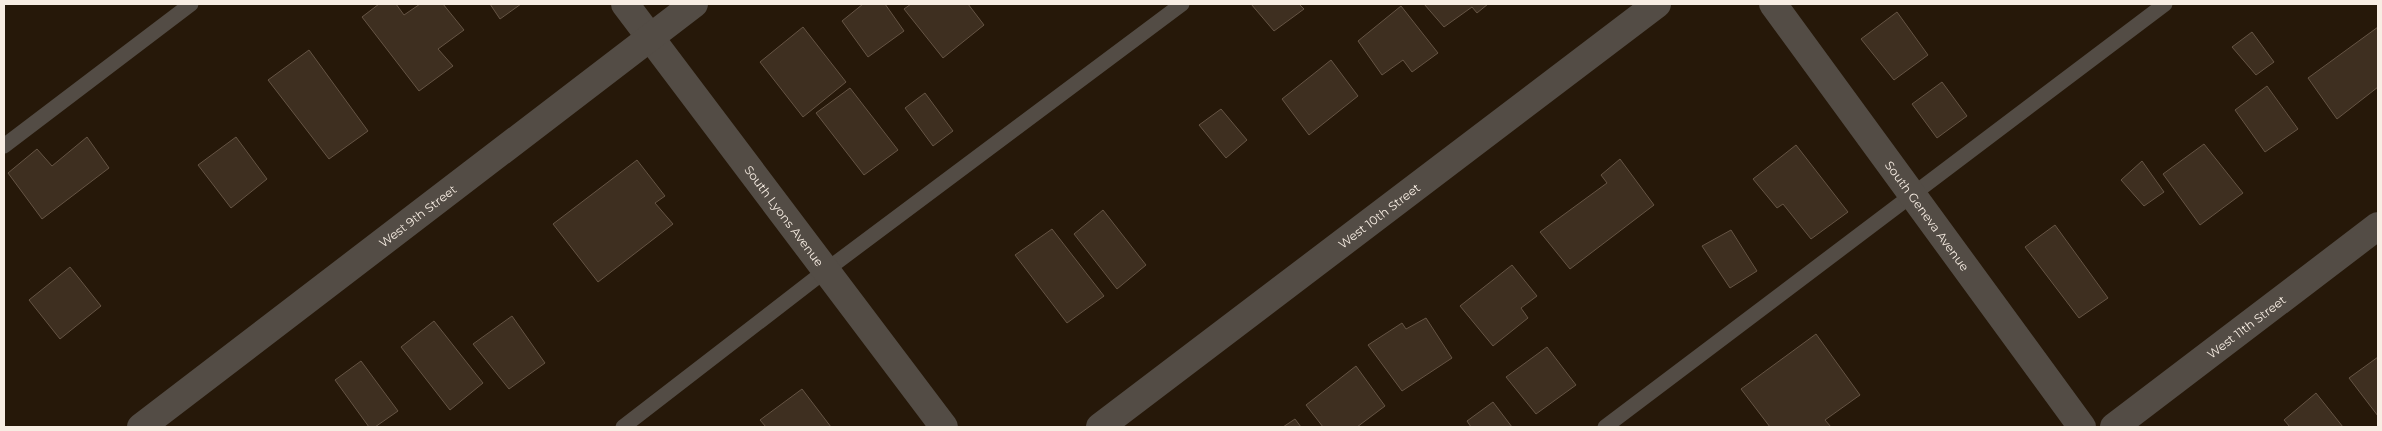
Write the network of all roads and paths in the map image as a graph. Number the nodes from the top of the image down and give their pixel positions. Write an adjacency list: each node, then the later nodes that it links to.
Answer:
1 (191, 4): 9 (lane)
2 (625, 4): 8 (street, South Lyons Avenue)
3 (694, 4): 8 (street, West 9th Street)
4 (1182, 4): 12 (lane)
5 (1656, 4): 16 (street, West 10th Street)
6 (1773, 4): 10 (street, South Geneva Avenue)
7 (2165, 4): 10 (lane)
8 (649, 38): 12 (street, South Lyons Avenue); 13 (street, West 9th Street)
9 (4, 146)
10 (1912, 194): 17 (lane); 18 (street, South Geneva Avenue)
11 (2378, 226): 19 (street, West 11th Street)
12 (825, 271): 14 (lane); 15 (street, South Lyons Avenue)
13 (141, 427)
14 (623, 427)
15 (944, 427)
16 (1100, 427)
17 (1605, 427)
18 (2082, 427)
19 (2114, 427)

